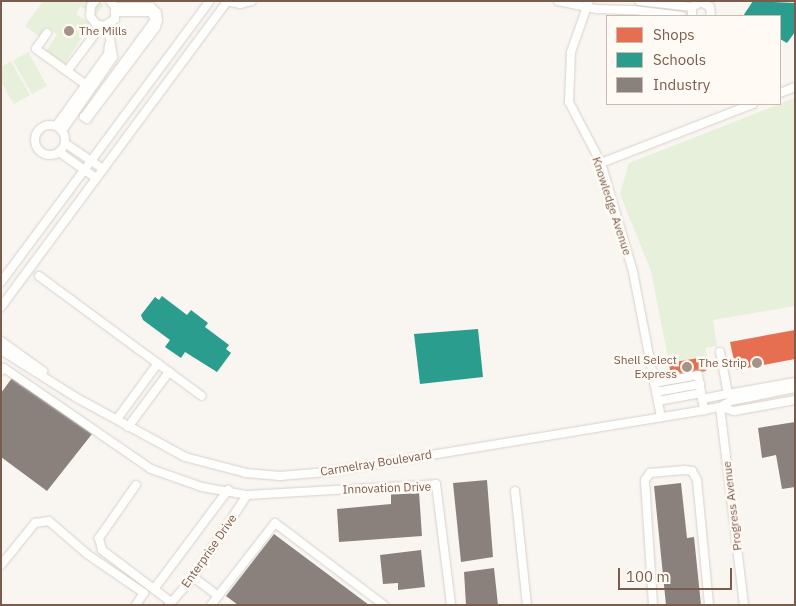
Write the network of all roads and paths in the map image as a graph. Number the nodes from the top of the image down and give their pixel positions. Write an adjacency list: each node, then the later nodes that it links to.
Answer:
1 (95, 1): 15 (street)
2 (210, 1): 17 (street)
3 (252, 1): 6 (street)
4 (558, 1): 8 (street)
5 (639, 1): 11 (street)
6 (226, 2): 19 (street)
7 (152, 4): 9 (street); 9 (street)
8 (589, 4): 11 (street); 30 (street, Knowledge Avenue)
9 (114, 7): 15 (street)
10 (692, 7): 11 (street); 13 (street); 14 (street)
11 (655, 9): 12 (street)
12 (678, 15)
13 (692, 15)
14 (711, 15)
15 (105, 25): 18 (street); 20 (street)
16 (47, 33): 18 (street)
17 (159, 69): 19 (street); 22 (street)
18 (67, 71): 20 (street)
19 (171, 78): 24 (street)
20 (88, 86): 26 (street)
21 (795, 87): 23 (street)
22 (141, 93): 24 (street); 29 (street)
23 (781, 93)
24 (154, 101): 32 (street)
25 (750, 105): 30 (street)
26 (59, 128): 27 (street); 28 (street)
27 (65, 143): 28 (street); 29 (street)
28 (59, 152): 31 (street)
29 (89, 160): 31 (street); 32 (street)
30 (601, 163): 45 (street, Knowledge Avenue)
31 (83, 169): 33 (street); 35 (street)
32 (103, 169): 33 (street)
33 (96, 178): 36 (street)
34 (39, 276): 40 (street)
35 (1, 282)
36 (1, 307)
37 (1, 341): 43 (street, Carmelray Boulevard)
38 (1, 350): 43 (street, Carmelray Boulevard)
39 (720, 352): 50 (street)
40 (158, 363): 42 (street); 58 (street)
41 (1, 371): 61 (street)
42 (169, 372): 51 (street); 59 (street)
43 (51, 380): 58 (street, Carmelray Boulevard)
44 (795, 382): 47 (street)
45 (654, 383): 46 (street); 49 (street, Knowledge Avenue)
46 (700, 384): 49 (street); 52 (street)
47 (779, 388): 48 (street, Carmelray Boulevard); 50 (street); 55 (street, Carmelray Boulevard)
48 (795, 388)
49 (656, 392): 54 (street, Knowledge Avenue)
50 (728, 394): 52 (street)
51 (202, 396)
52 (702, 396): 54 (street); 56 (street)
53 (795, 400): 55 (street, Carmelray Boulevard)
54 (658, 401): 57 (street, Knowledge Avenue)
55 (720, 408): 56 (street, Carmelray Boulevard); 76 (street, Progress Avenue)
56 (704, 410): 57 (street, Carmelray Boulevard)
57 (661, 417): 59 (street, Carmelray Boulevard)
58 (117, 419): 59 (street, Carmelray Boulevard)
59 (128, 426)
60 (136, 485): 66 (street)
61 (228, 490): 63 (street); 66 (street)
62 (515, 491): 73 (street)
63 (248, 495): 65 (street, Enterprise Drive); 72 (street, Innovation Drive)
64 (1, 565): 69 (street)
65 (193, 577): 67 (street); 68 (street, Enterprise Drive)
66 (154, 589): 68 (street)
67 (218, 596): 70 (street); 71 (street)
68 (170, 604)
69 (136, 605)
70 (212, 605)
71 (384, 605)
72 (451, 605)
73 (527, 605)
74 (653, 605): 75 (street)
75 (709, 605)
76 (744, 605)

